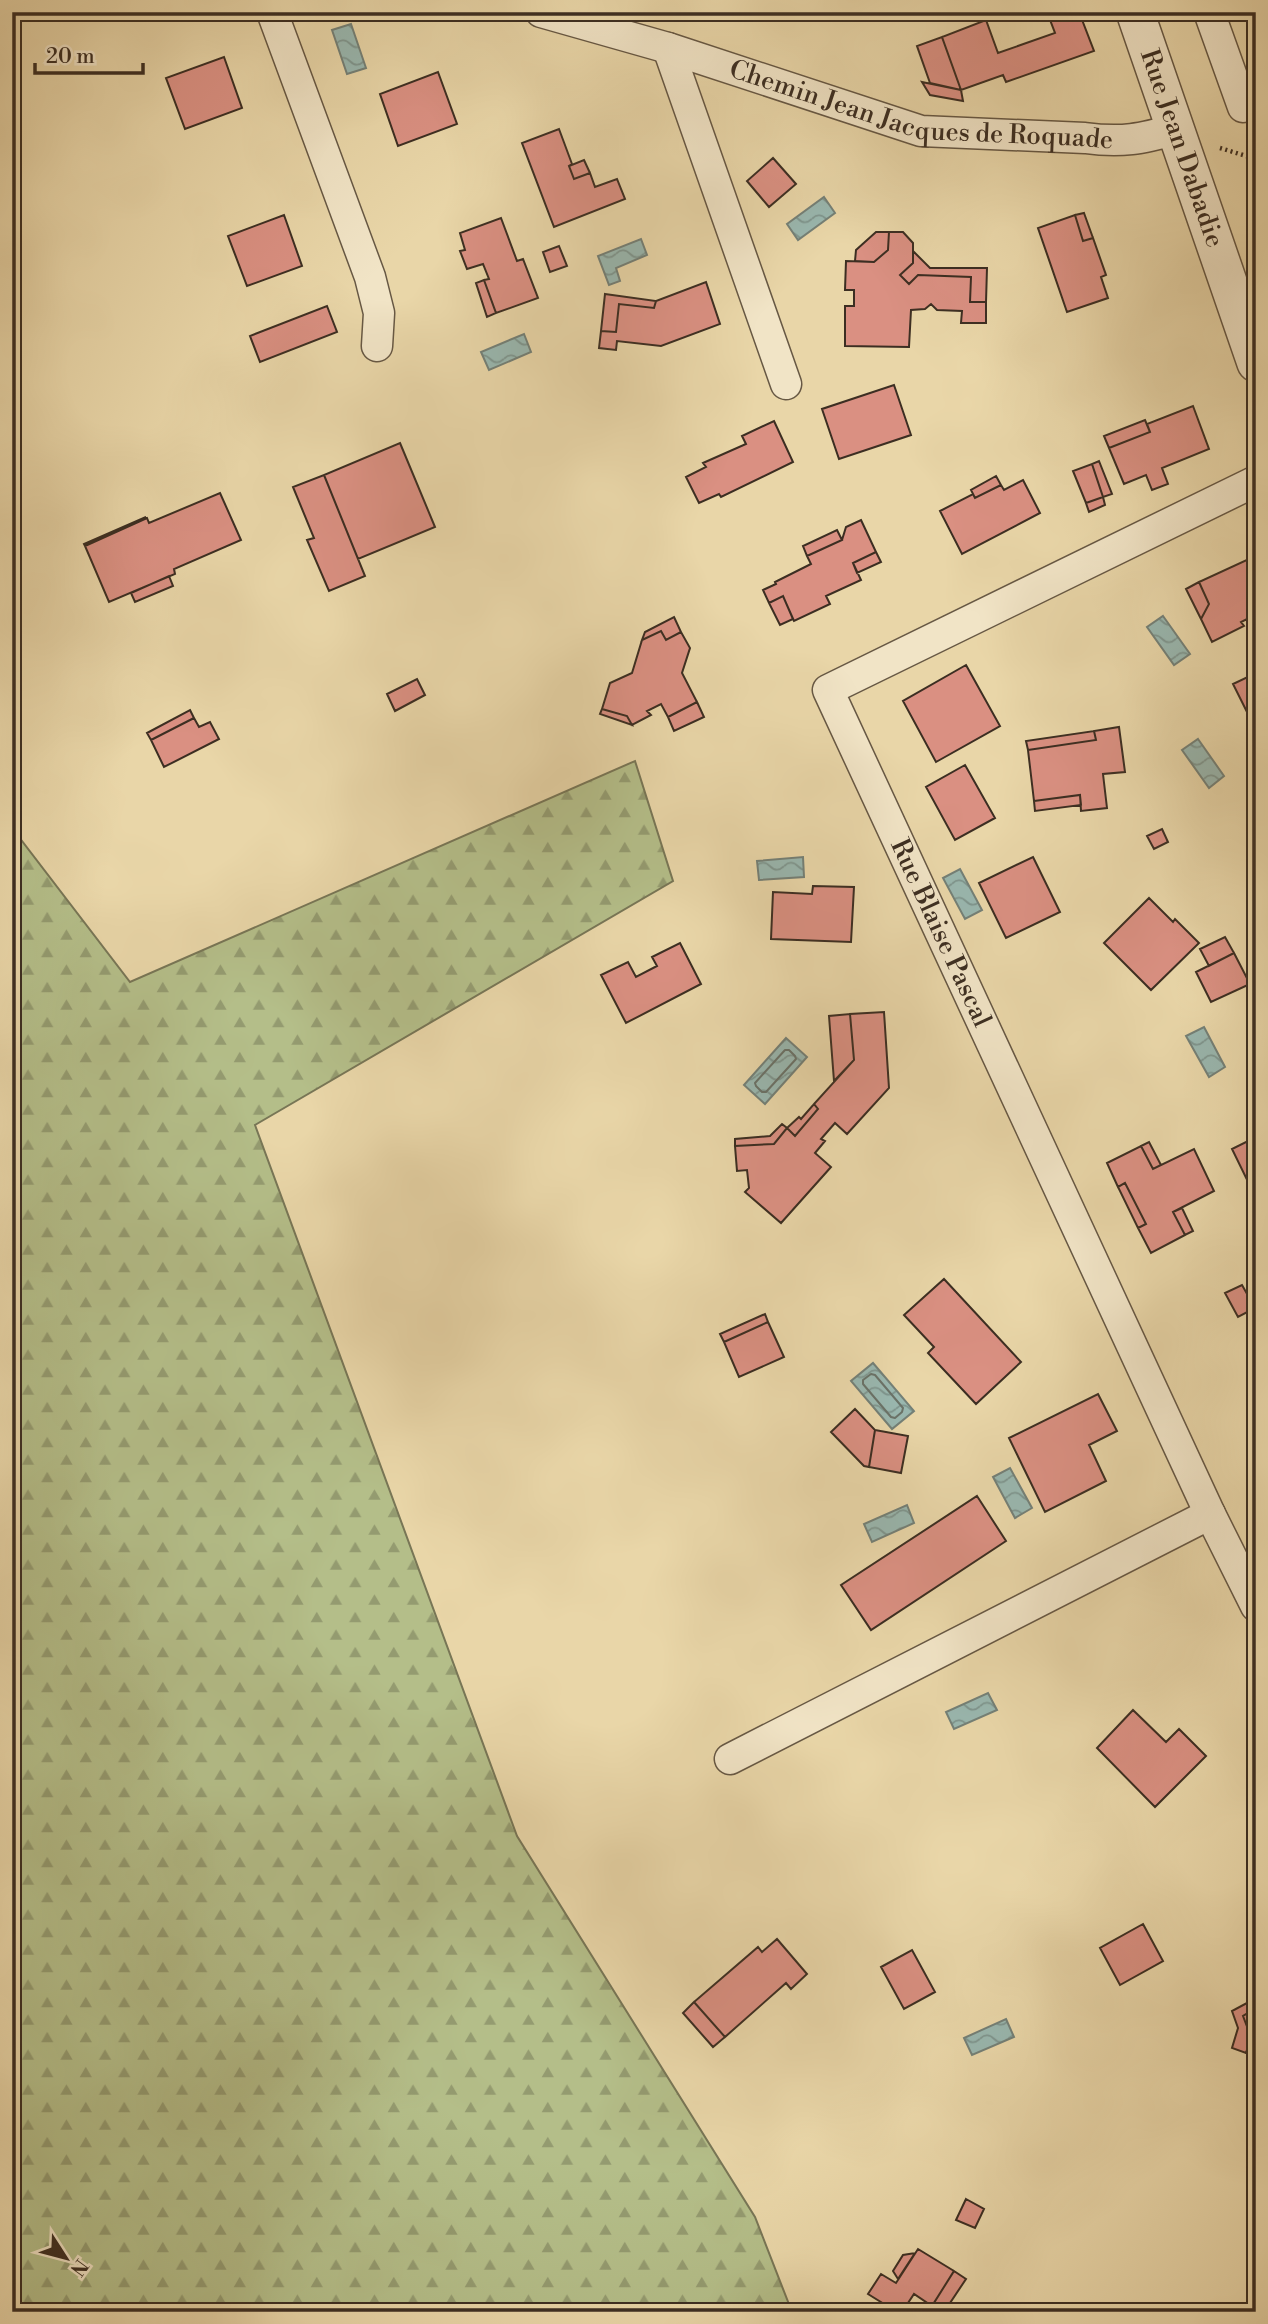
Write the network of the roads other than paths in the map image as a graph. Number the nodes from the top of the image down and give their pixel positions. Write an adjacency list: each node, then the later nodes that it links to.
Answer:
1 (272, 12): 8 (street)
2 (541, 12): 5 (street, Chemin Jean Jacques de Roquade)
3 (1135, 12): 7 (street, Rue Jean Dabadie)
4 (1209, 12): 6 (street)
5 (668, 48): 7 (street, Chemin Jean Jacques de Roquade); 10 (street)
6 (1256, 101)
7 (1177, 129): 9 (street, Rue Jean Dabadie)
8 (377, 346)
9 (1256, 363)
10 (786, 384)
11 (1256, 481): 12 (street, Rue Blaise Pascal)
12 (1210, 1514): 13 (street, Rue Blaise Pascal); 14 (street)
13 (1256, 1606)
14 (730, 1759)

